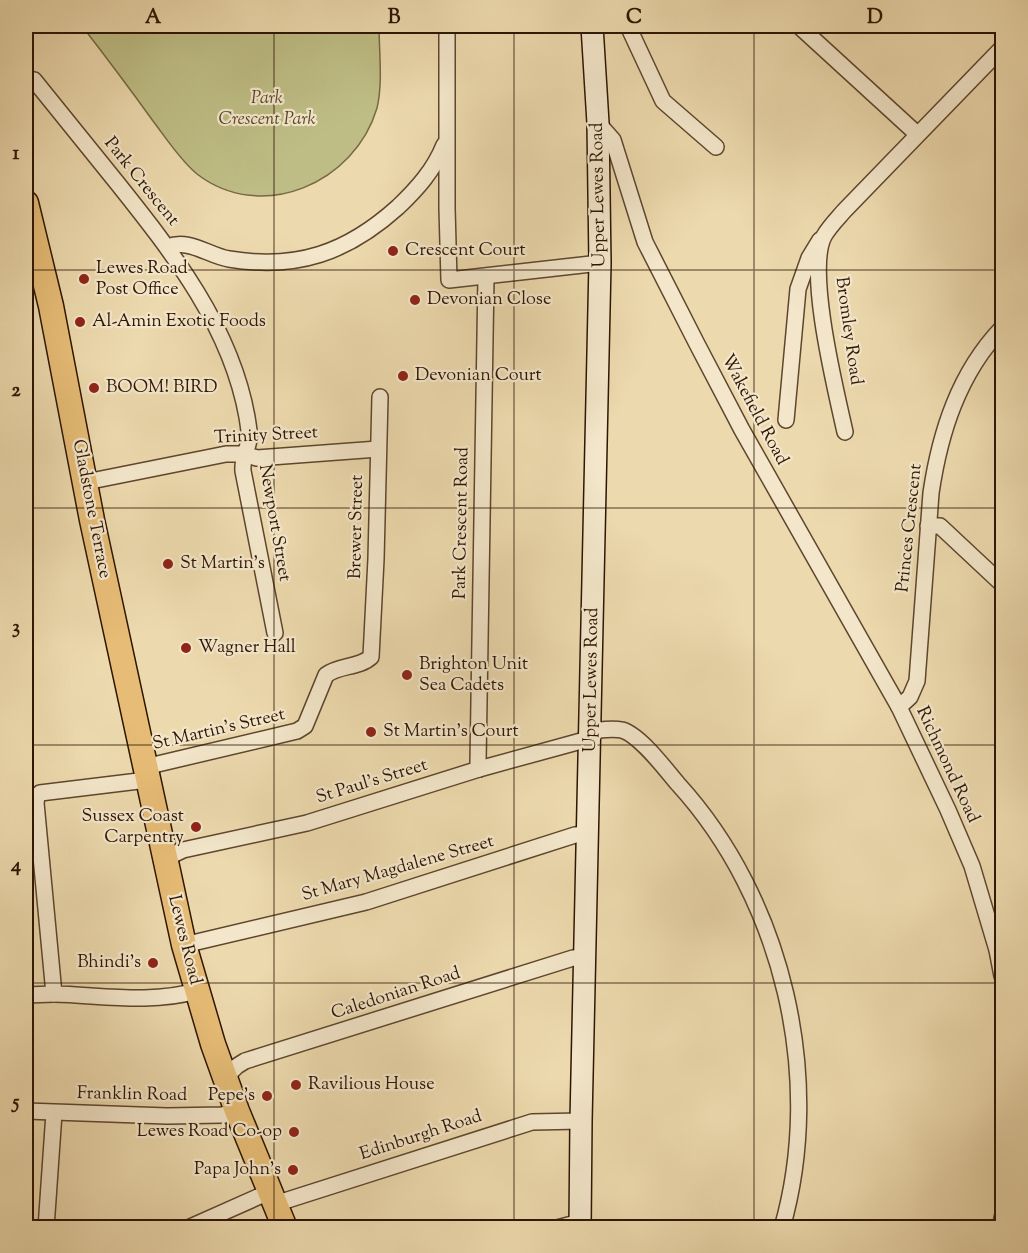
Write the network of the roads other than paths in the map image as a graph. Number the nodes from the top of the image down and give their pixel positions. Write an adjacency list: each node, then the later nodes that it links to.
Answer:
1 (447, 26): 9 (street, Park Crescent)
2 (592, 26): 7 (street, Upper Lewes Road)
3 (628, 26): 10 (street)
4 (799, 26): 8 (street)
5 (1002, 48): 8 (street, Bromley Road)
6 (26, 79): 13 (street, Park Crescent)
7 (598, 123): 14 (street, Upper Lewes Road); 28 (street, Wakefield Road)
8 (917, 134): 12 (street, Bromley Road)
9 (446, 140): 13 (street, Park Crescent); 15 (street)
10 (716, 147)
11 (26, 203): 22 (main road, Gladstone Terrace)
12 (824, 236): 18 (street, Bromley Road); 19 (street, Bromley Road)
13 (168, 247): 21 (street, Newport Street)
14 (600, 263): 15 (street); 29 (street, Upper Lewes Road)
15 (486, 277): 30 (street, Park Crescent Road)
16 (1002, 330): 23 (street, Princes Crescent)
17 (380, 398): 20 (street, Brewer Street)
18 (786, 420)
19 (845, 432)
20 (378, 449): 21 (street, Trinity Street); 27 (street, Brewer Street)
21 (243, 454): 22 (street, Trinity Street); 25 (street, Newport Street)
22 (86, 482): 26 (main road, Gladstone Terrace)
23 (928, 526): 24 (street); 28 (street, Princes Crescent)
24 (1002, 584)
25 (275, 633)
26 (118, 643): 31 (main road, Lewes Road)
27 (371, 657): 31 (street, St Martin's Street)
28 (899, 707): 36 (street, Richmond Road)
29 (591, 736): 30 (street, St Paul's Street); 32 (street, Upper Lewes Road); 52 (street, St Paul's Street)
30 (479, 769): 33 (street, St Paul's Street)
31 (152, 770): 33 (main road, Lewes Road); 38 (street, St Martin's Street)
32 (587, 834): 34 (street, St Mary Magdalene Street); 35 (street, Upper Lewes Road)
33 (164, 859): 34 (main road, Lewes Road)
34 (184, 945): 37 (main road, Lewes Road)
35 (585, 957): 40 (street, Caledonian Road); 44 (street, Upper Lewes Road)
36 (1002, 976)
37 (196, 991): 38 (street); 40 (main road, Lewes Road)
38 (54, 994): 39 (street)
39 (26, 995)
40 (225, 1078): 42 (main road, Lewes Road)
41 (26, 1111): 43 (street, Franklin Road)
42 (237, 1111): 43 (street, Franklin Road); 45 (main road, Lewes Road)
43 (54, 1113): 48 (street)
44 (580, 1121): 45 (street, Edinburgh Road); 47 (street, Upper Lewes Road)
45 (272, 1198): 49 (street, Edinburgh Road); 50 (main road, Lewes Road)
46 (1002, 1218): 53 (street)
47 (580, 1225): 51 (street)
48 (46, 1227)
49 (188, 1227)
50 (285, 1227)
51 (557, 1227)
52 (782, 1227)
53 (1001, 1227)

